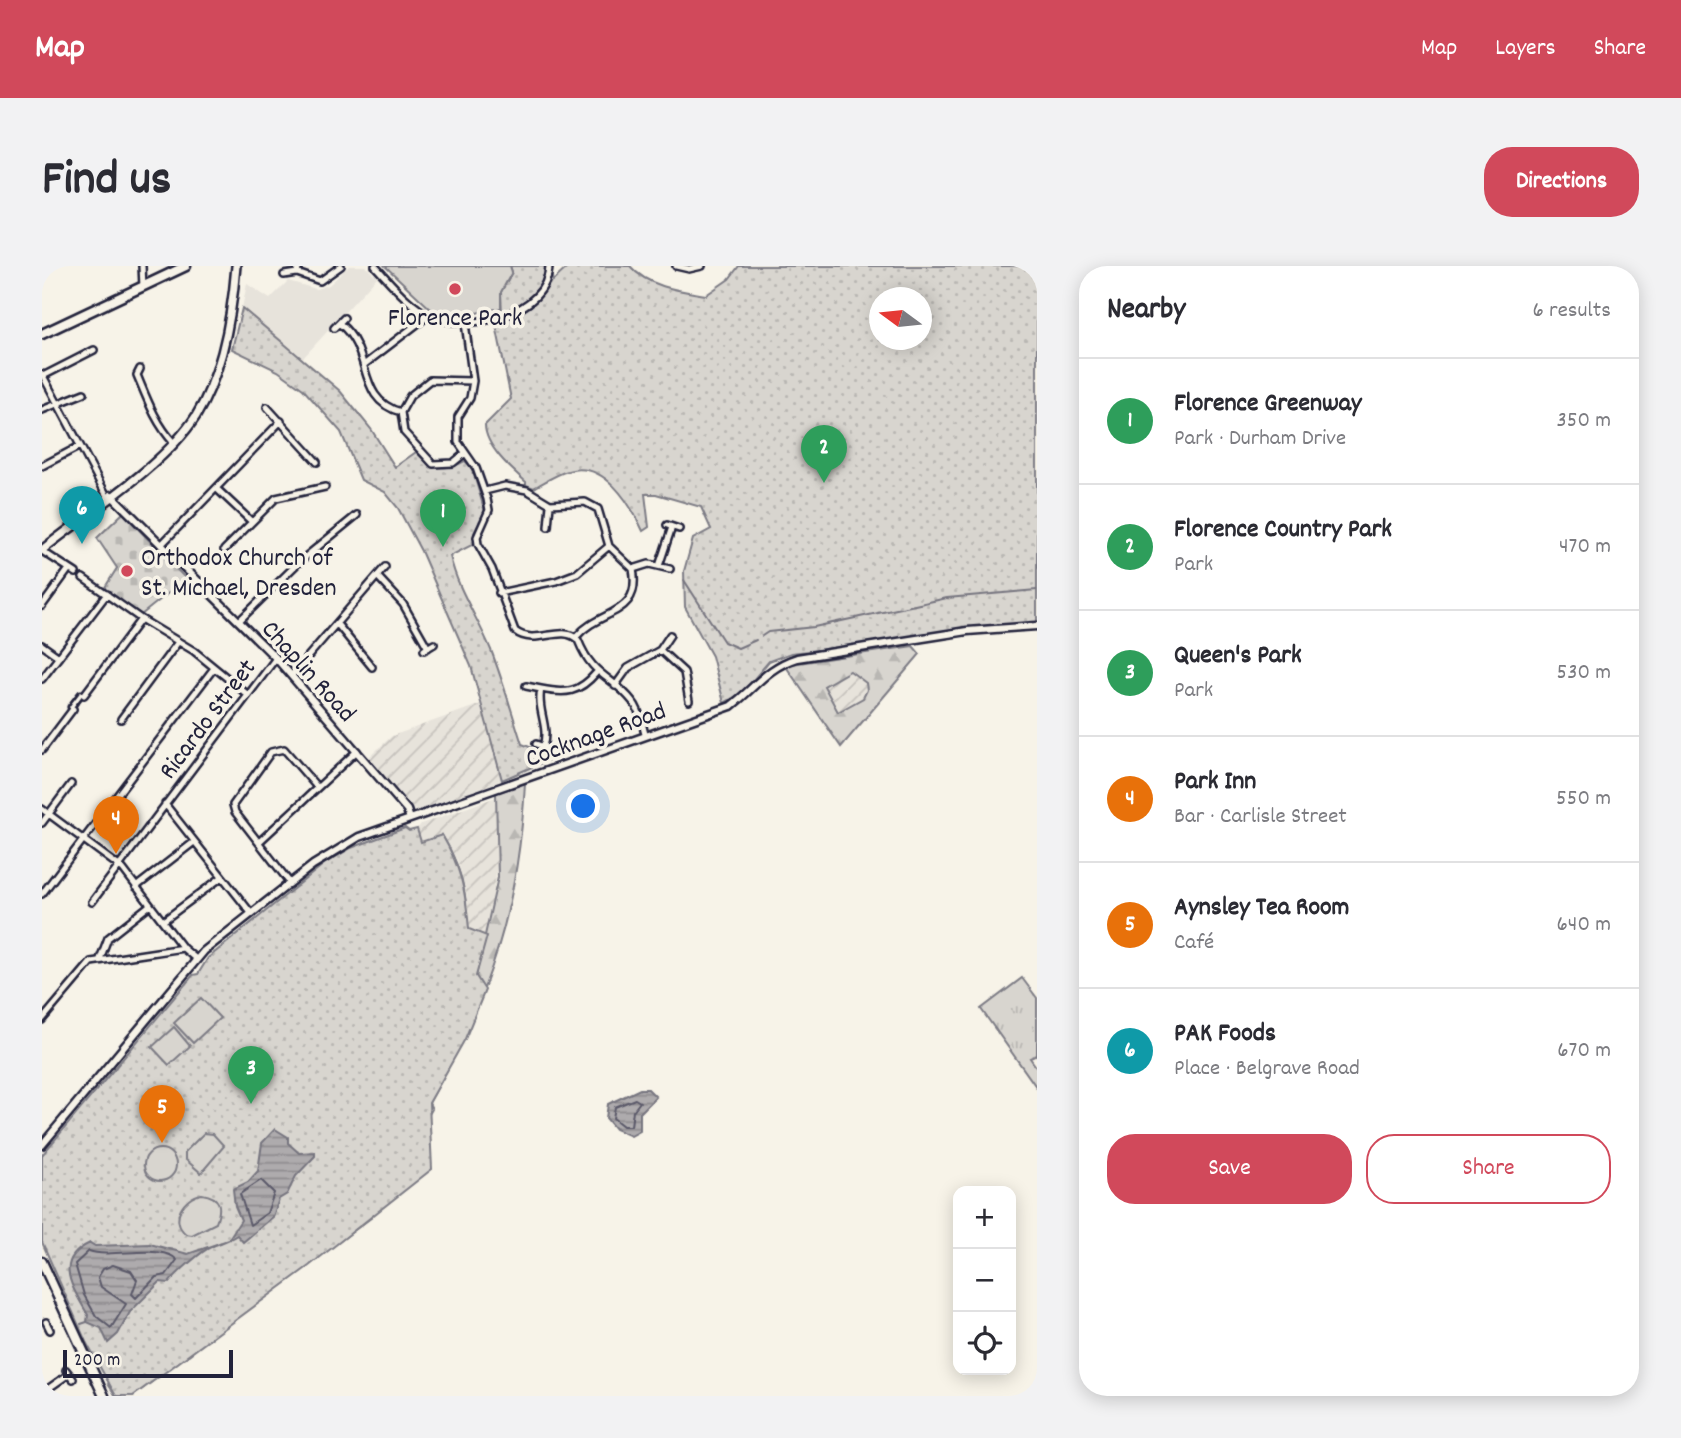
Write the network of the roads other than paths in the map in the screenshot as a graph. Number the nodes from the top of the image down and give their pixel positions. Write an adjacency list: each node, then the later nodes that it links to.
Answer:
1 (142, 266): 11 (street)
2 (186, 266): 11 (main road)
3 (236, 266): 27 (main road)
4 (341, 266): 9 (street)
5 (374, 266): 12 (street)
6 (549, 266): 14 (street)
7 (677, 266): 8 (street)
8 (702, 266)
9 (298, 269): 10 (street)
10 (285, 275)
11 (144, 287): 15 (main road)
12 (429, 316): 14 (street); 17 (street)
13 (344, 318): 17 (street)
14 (466, 323): 20 (street)
15 (42, 334)
16 (94, 350): 19 (street)
17 (365, 364): 25 (street)
18 (140, 369): 27 (street)
19 (42, 375): 22 (street, Chaplin Road)
20 (473, 381): 25 (street); 29 (street)
21 (84, 393): 22 (street)
22 (57, 405): 24 (street); 28 (street, Chaplin Road)
23 (271, 408): 26 (street)
24 (42, 410)
25 (401, 412): 29 (street)
26 (281, 421): 30 (street); 33 (street)
27 (174, 443): 35 (main road)
28 (80, 446): 31 (street); 35 (street, Chaplin Road)
29 (464, 454): 34 (street)
30 (317, 462)
31 (42, 466)
32 (325, 487): 38 (street)
33 (218, 490): 38 (street); 41 (street)
34 (485, 491): 36 (street); 53 (street)
35 (109, 497): 41 (street, Chaplin Road); 43 (main road)
36 (550, 504): 39 (street); 42 (street)
37 (357, 515): 57 (street)
38 (251, 521): 44 (street)
39 (548, 527)
40 (673, 527): 45 (street)
41 (161, 545): 57 (street, Chaplin Road)
42 (609, 546): 48 (street); 53 (street)
43 (42, 550): 47 (street)
44 (223, 550)
45 (659, 566): 48 (street); 49 (street)
46 (385, 567): 51 (street)
47 (69, 569): 50 (street); 55 (street)
48 (633, 569): 61 (street)
49 (670, 569)
50 (76, 573): 52 (street)
51 (378, 577): 58 (street); 64 (street)
52 (83, 578): 54 (street)
53 (499, 593): 61 (street)
54 (107, 594): 56 (street); 66 (street)
55 (42, 606)
56 (141, 619): 62 (street); 73 (street)
57 (239, 621): 67 (street, Chaplin Road)
58 (337, 624): 68 (street); 71 (street)
59 (1037, 626): 84 (street, Cocknage Road)
60 (670, 635): 65 (street)
61 (577, 639): 70 (street)
62 (178, 642): 69 (street); 82 (street)
63 (42, 645): 66 (street)
64 (429, 647)
65 (660, 650): 76 (street); 80 (street)
66 (59, 657): 72 (street)
67 (276, 658): 71 (street, Chaplin Road); 79 (street, Ricardo Street)
68 (372, 667)
69 (214, 668): 79 (street); 95 (street)
70 (596, 673): 76 (street); 77 (street)
71 (292, 675): 87 (street, Chaplin Road)
72 (42, 679)
73 (94, 681): 74 (street); 78 (street)
74 (101, 685)
75 (526, 686): 77 (street)
76 (615, 686): 84 (street)
77 (541, 689): 85 (street)
78 (82, 694): 81 (street)
79 (248, 695): 90 (street, Ricardo Street)
80 (686, 698)
81 (71, 712): 83 (street); 86 (street)
82 (130, 719)
83 (77, 720)
84 (645, 734): 93 (street, Cocknage Road)
85 (550, 749)
86 (42, 750)
87 (357, 751): 89 (street); 93 (street, Chaplin Road)
88 (71, 784): 92 (street)
89 (317, 787): 97 (street); 97 (street)
90 (165, 804): 96 (street); 98 (street, Ricardo Street)
91 (42, 809): 92 (street)
92 (49, 814): 94 (street); 95 (street)
93 (410, 819): 100 (street, Cocknage Road)
94 (42, 823)
95 (83, 840): 98 (street); 102 (street)
96 (194, 842): 99 (street); 101 (street)
97 (259, 842): 100 (street)
98 (119, 866): 101 (street); 103 (street, Ricardo Street)
99 (222, 877): 105 (street); 106 (street)
100 (290, 883): 105 (street, Cocknage Road)
101 (136, 887): 104 (street)
102 (42, 894)
103 (92, 902)
104 (150, 905): 106 (street); 108 (street)
105 (251, 914): 109 (street, Cocknage Road)
106 (163, 921): 107 (street)
107 (183, 948): 108 (street); 109 (street)
108 (100, 959): 110 (street)
109 (196, 959): 111 (street, Cocknage Road)
110 (42, 1020)
111 (42, 1145)
112 (42, 1262): 115 (main road)
113 (69, 1374): 114 (street)
114 (42, 1393)
115 (104, 1396)

